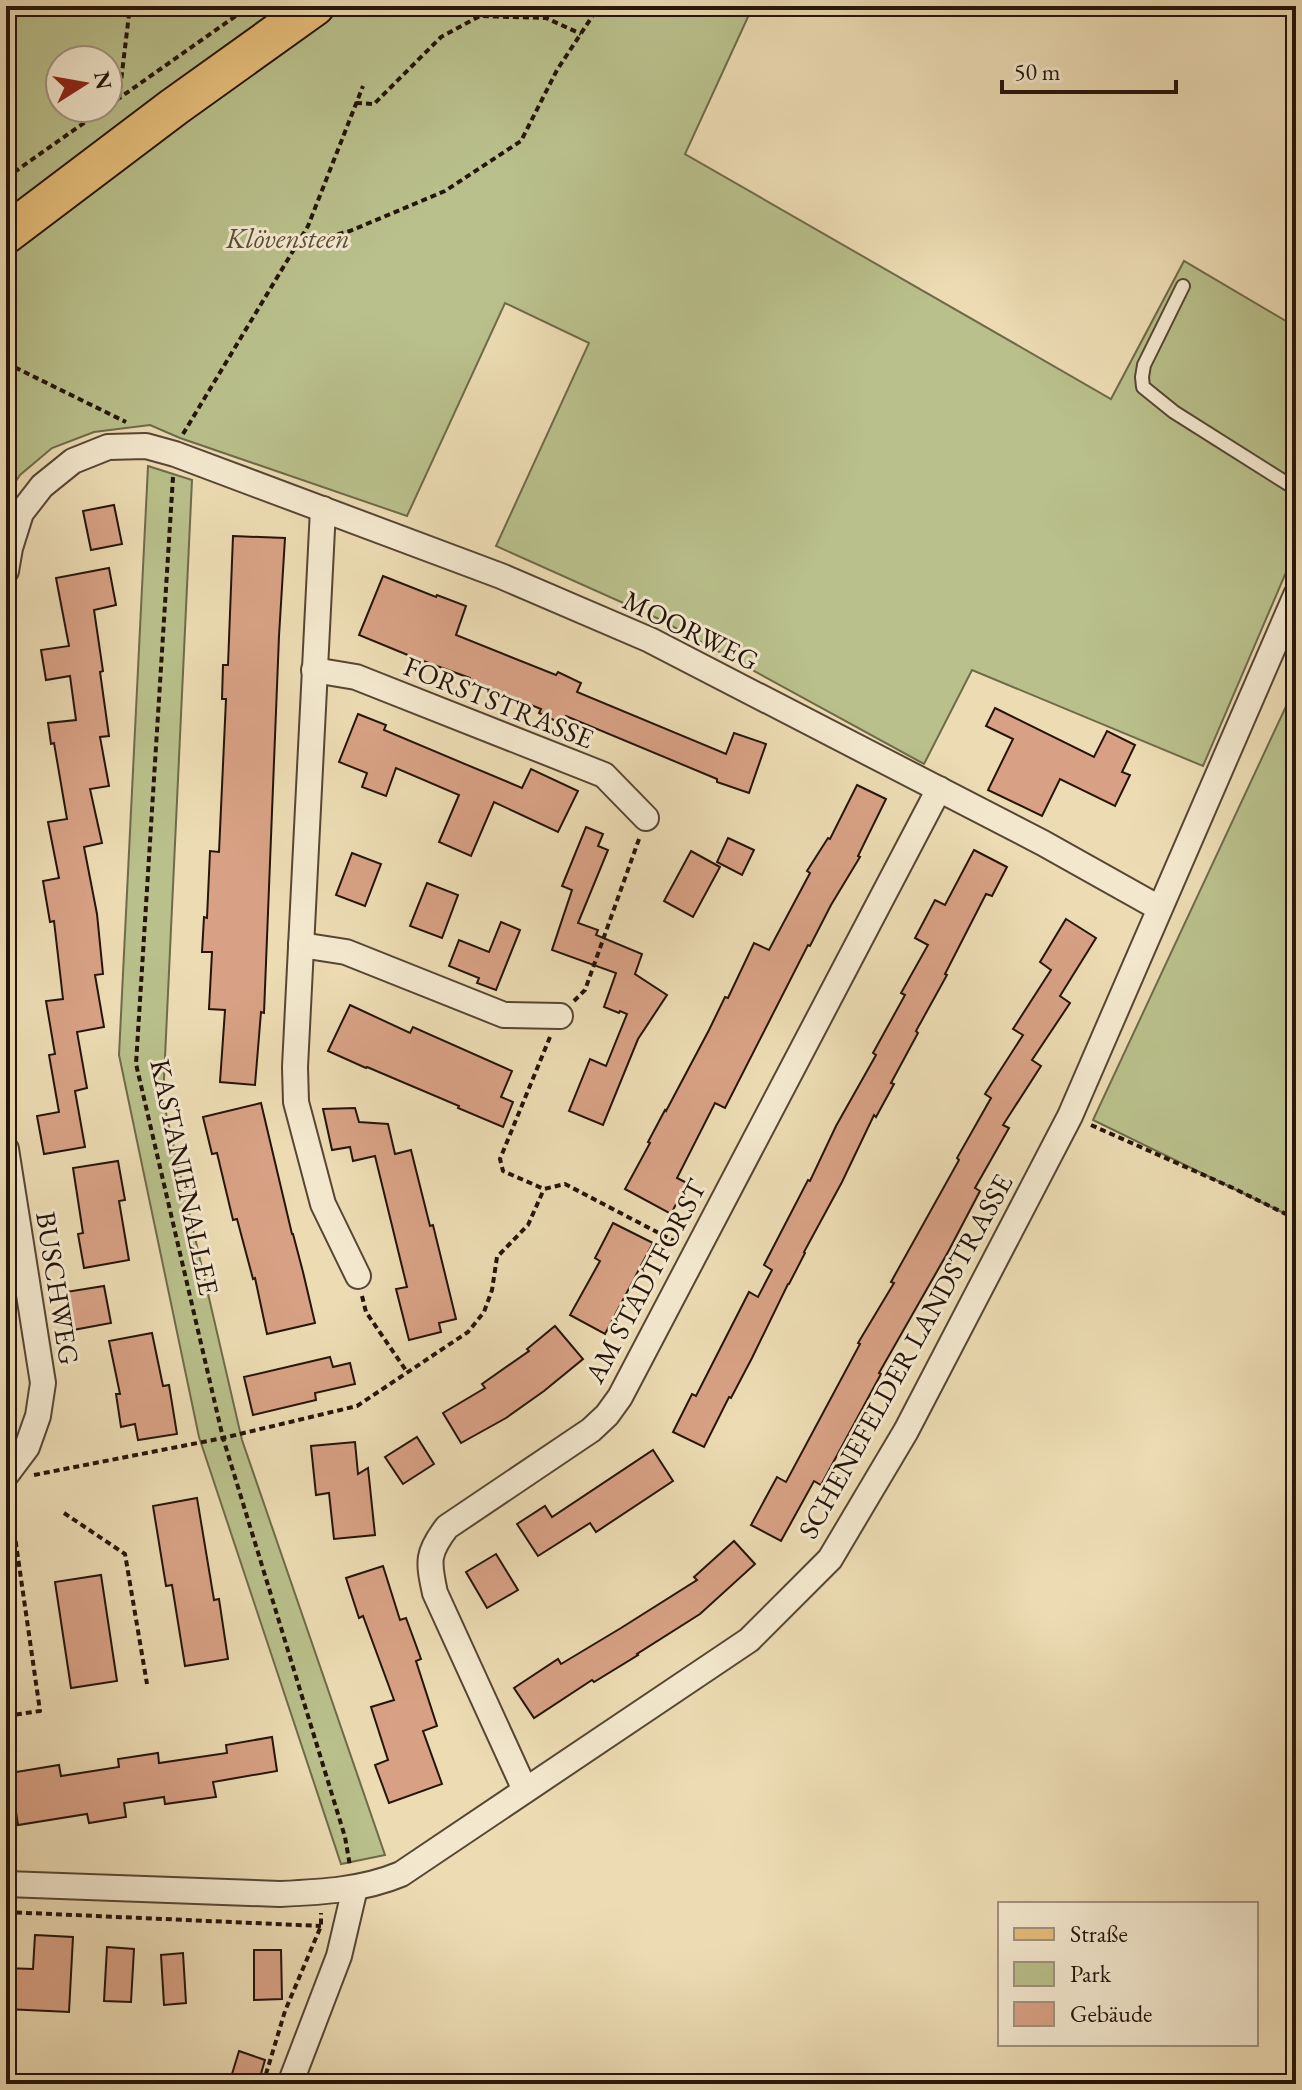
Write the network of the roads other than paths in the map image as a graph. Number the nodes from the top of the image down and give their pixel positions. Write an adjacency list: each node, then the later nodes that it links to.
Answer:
1 (315, 6): 2 (main road)
2 (6, 234)
3 (1183, 286): 4 (lane)
4 (1295, 486)
5 (323, 509): 6 (street, MOORWEG); 8 (street); 9 (street, MOORWEG)
6 (6, 571)
7 (1296, 595): 11 (street, SCHENEFELDER LANDSTRASSE)
8 (314, 670): 10 (street, FORSTSTRASSE); 12 (street)
9 (939, 789): 11 (street, MOORWEG); 17 (street, AM STADTFORST)
10 (646, 818)
11 (1159, 908): 17 (street, SCHENEFELDER LANDSTRASSE)
12 (301, 945): 13 (street); 15 (street)
13 (560, 1016)
14 (6, 1149): 16 (street, BUSCHWEG)
15 (358, 1276)
16 (6, 1475)
17 (525, 1790): 19 (street, SCHENEFELDER LANDSTRASSE)
18 (6, 1884): 19 (street, SCHENEFELDER LANDSTRASSE)
19 (355, 1888): 20 (street)
20 (290, 2084)

